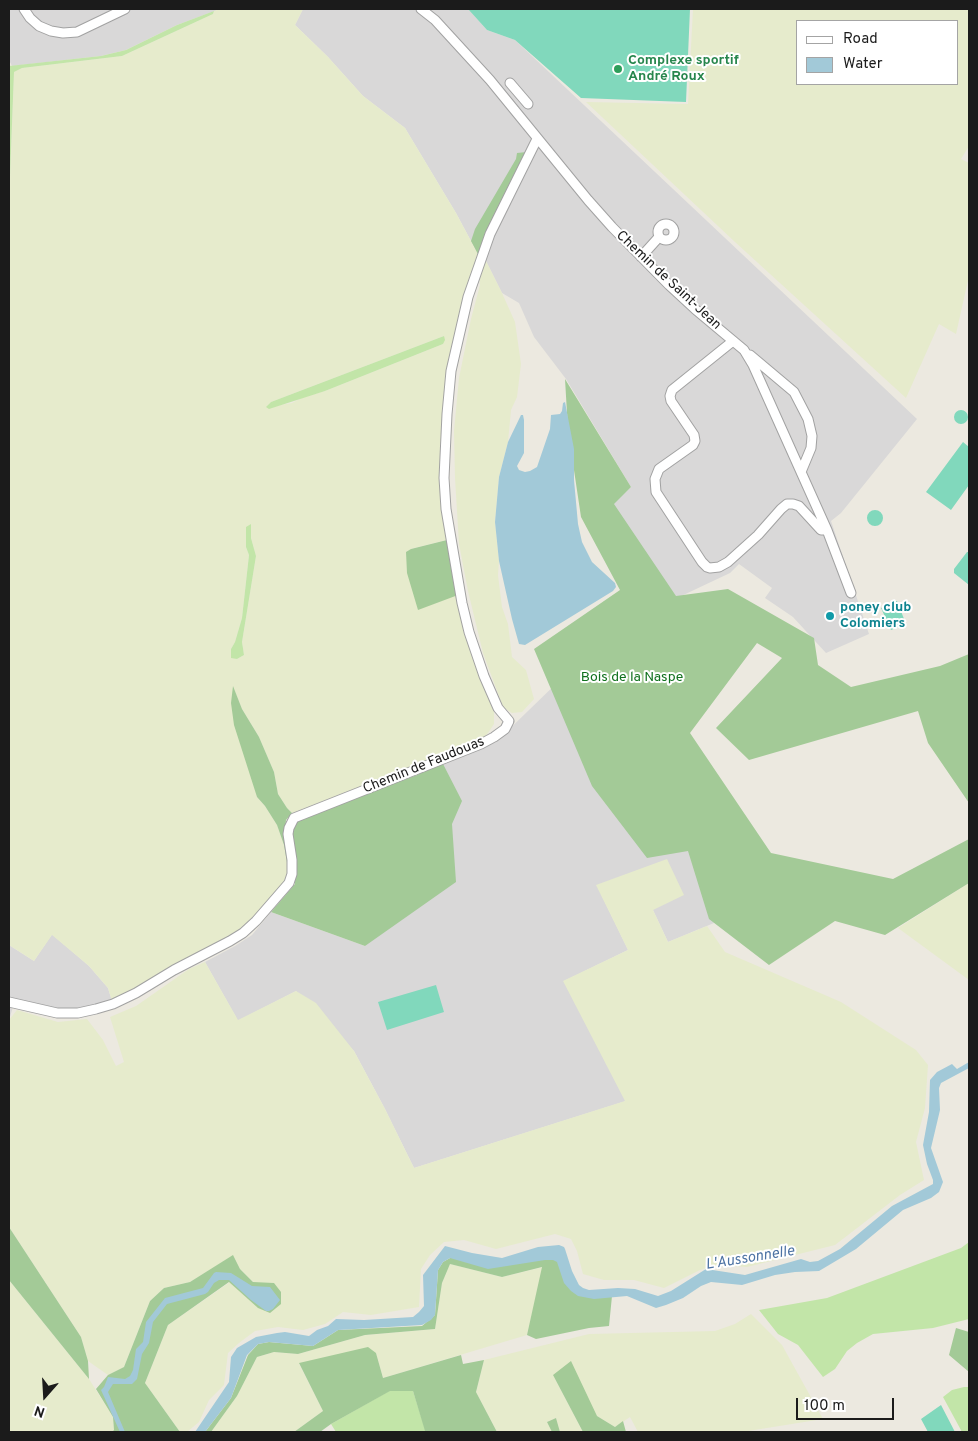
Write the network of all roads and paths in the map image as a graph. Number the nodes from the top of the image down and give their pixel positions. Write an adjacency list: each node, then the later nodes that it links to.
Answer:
1 (24, 9): 2 (street)
2 (125, 9)
3 (421, 9): 6 (street, Chemin de Saint-Jean)
4 (510, 83): 5 (street)
5 (519, 93): 6 (street); 7 (street)
6 (509, 102): 8 (street, Chemin de Saint-Jean)
7 (528, 104)
8 (537, 139): 10 (street, Chemin de Saint-Jean); 16 (street, Chemin de Faudouas)
9 (659, 237): 10 (street)
10 (641, 257): 11 (street, Chemin de Saint-Jean)
11 (733, 341): 12 (street, Chemin de Saint-Jean); 14 (street)
12 (744, 350): 13 (street, Chemin de Saint-Jean); 13 (street)
13 (801, 472): 14 (street, Chemin de Saint-Jean)
14 (828, 530): 15 (street, Chemin de Saint-Jean)
15 (852, 593)
16 (9, 1002)

